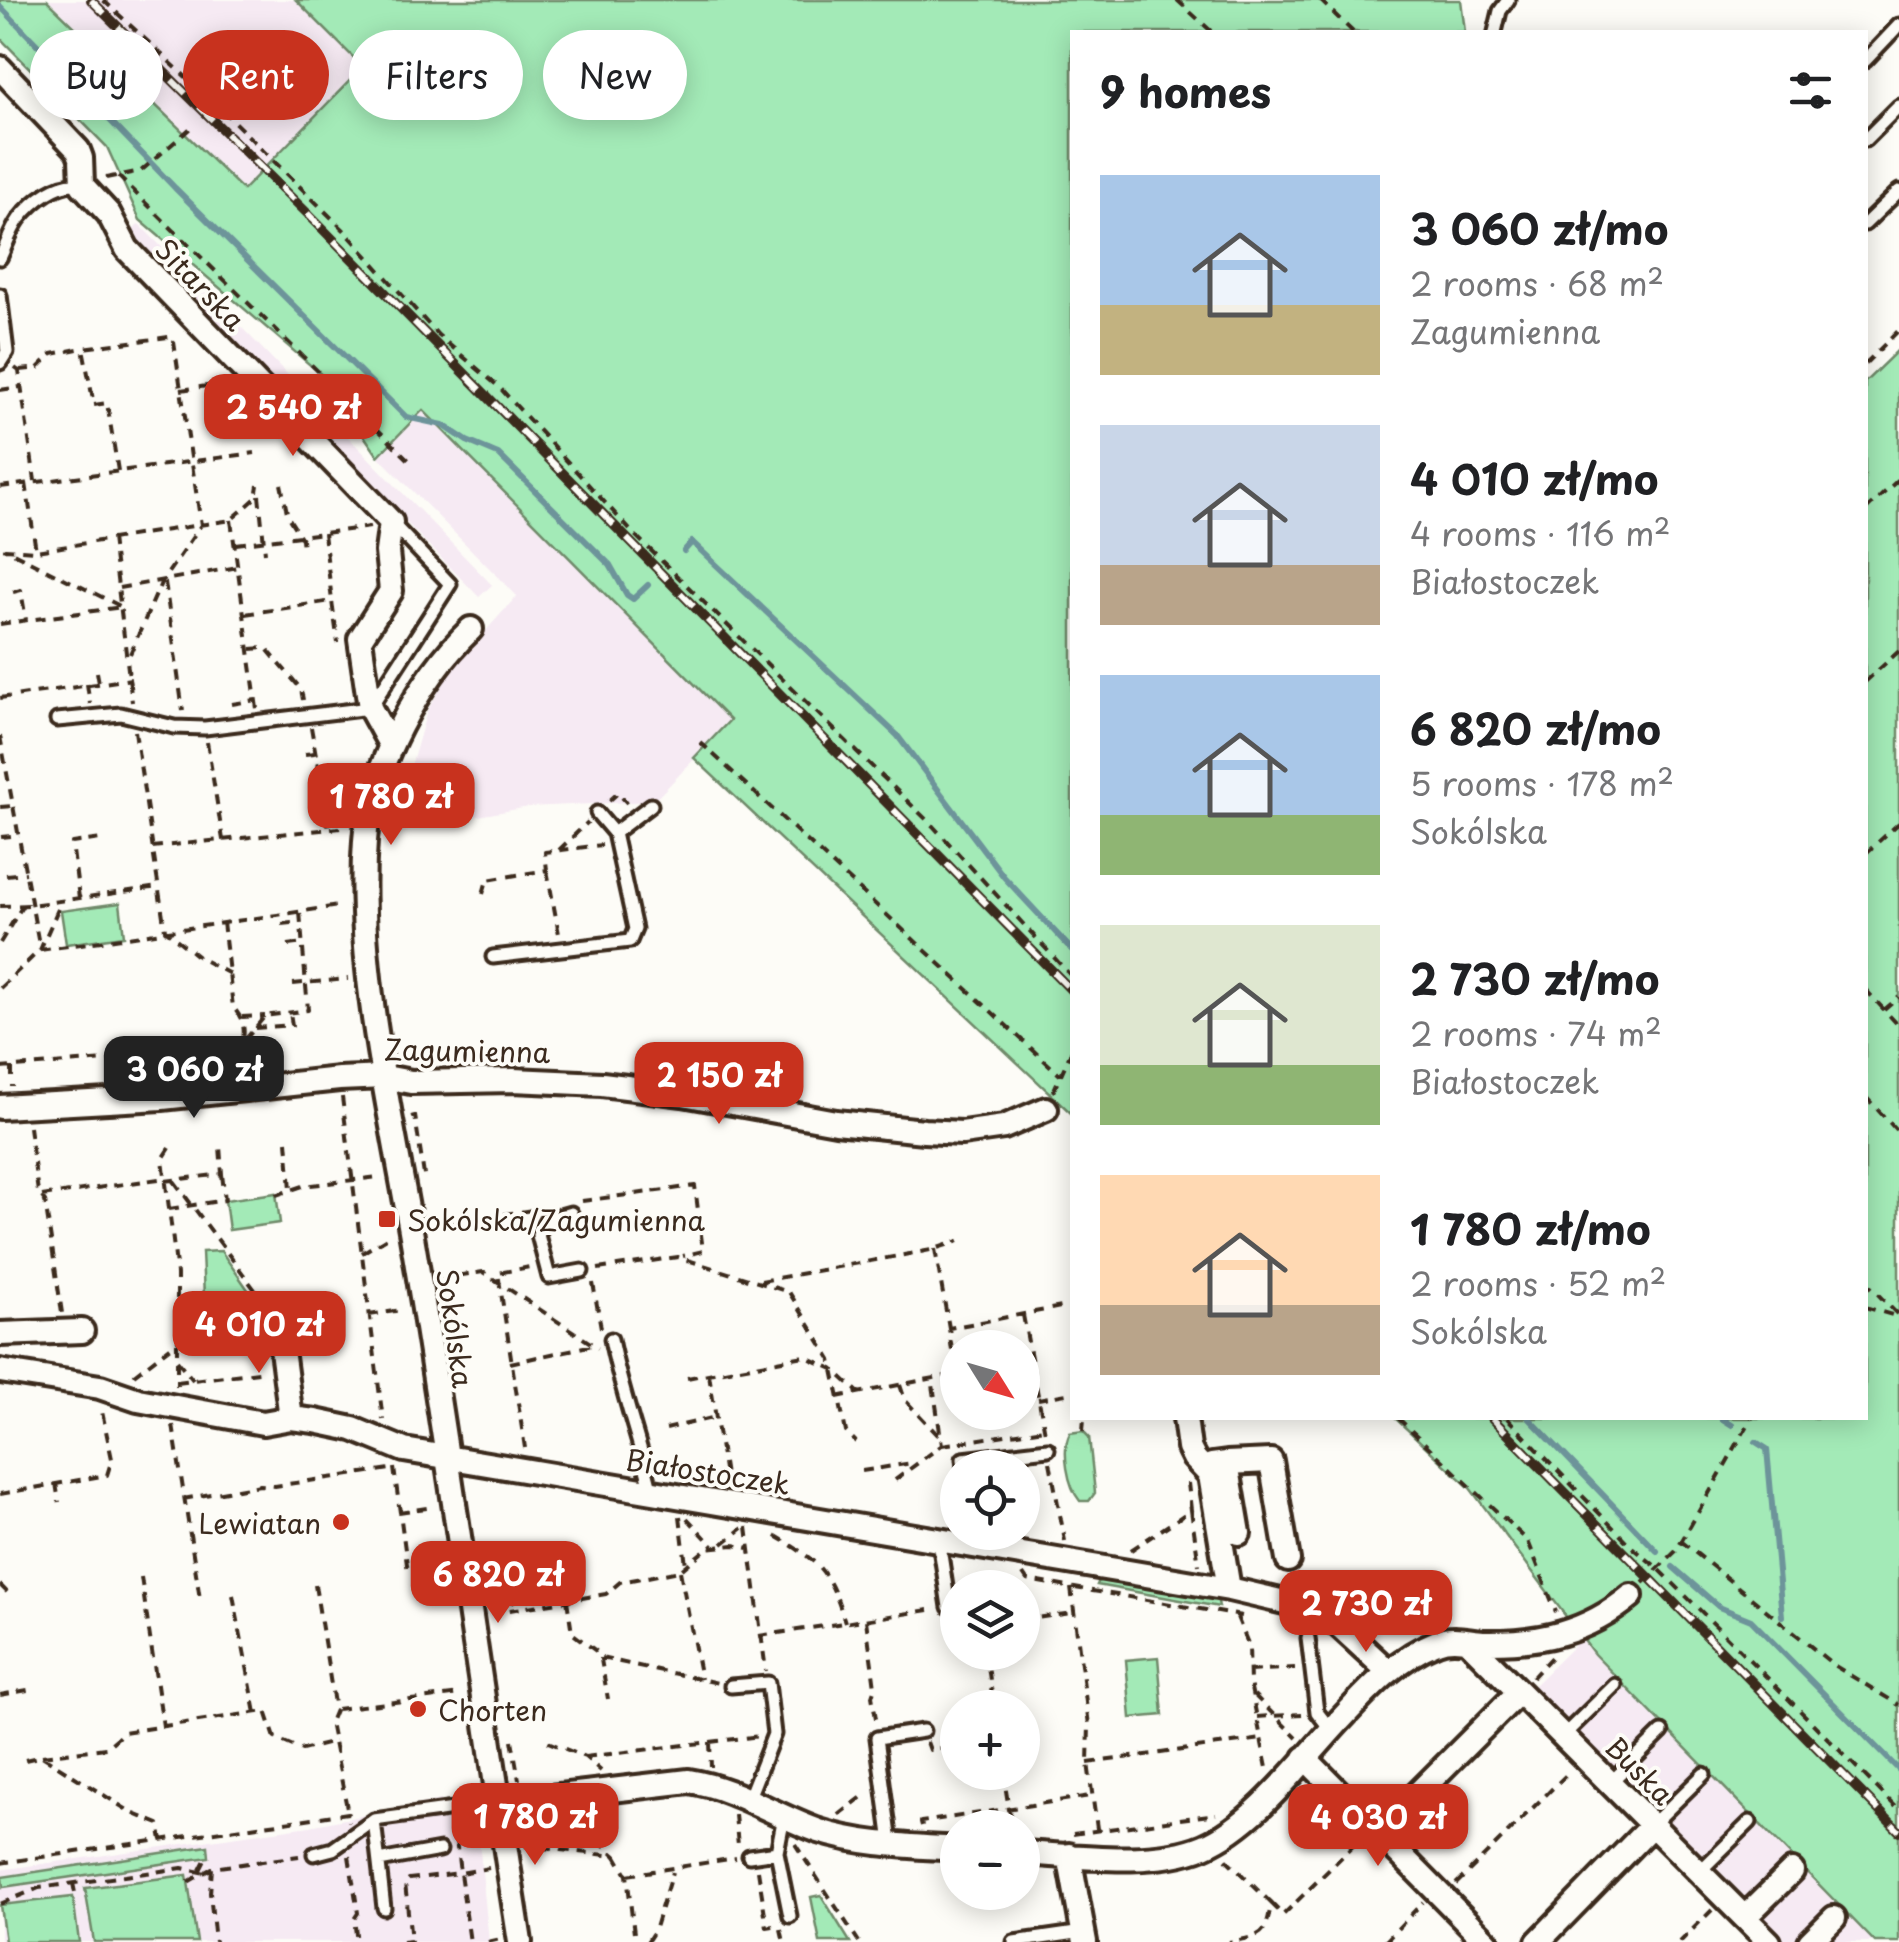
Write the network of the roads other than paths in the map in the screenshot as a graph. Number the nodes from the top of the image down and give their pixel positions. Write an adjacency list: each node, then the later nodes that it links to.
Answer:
1 (1508, 0): 3 (lane)
2 (1899, 25): 4 (lane)
3 (1495, 30)
4 (1868, 58)
5 (0, 68): 8 (street, Sitarska)
6 (1899, 106): 7 (lane)
7 (1868, 137)
8 (82, 185): 11 (lane); 14 (street, Sitarska)
9 (1899, 191): 10 (lane)
10 (1868, 221)
11 (0, 258)
12 (0, 295): 13 (lane)
13 (3, 360)
14 (391, 522): 16 (street); 16 (lane)
15 (472, 629): 18 (street, Sokólska)
16 (370, 708): 17 (lane); 18 (street)
17 (57, 720)
18 (390, 746): 23 (street, Sokólska)
19 (651, 805): 21 (lane)
20 (597, 813): 21 (lane)
21 (615, 838): 22 (lane)
22 (493, 957)
23 (385, 1077): 24 (street, Zagumienna); 25 (street, Zagumienna); 37 (street, Sokólska)
24 (6, 1099)
25 (1046, 1109)
26 (570, 1208): 27 (lane)
27 (582, 1271)
28 (279, 1327): 33 (street)
29 (74, 1331): 30 (street)
30 (0, 1334)
31 (612, 1338): 39 (lane)
32 (0, 1371): 33 (street, Białostoczek)
33 (290, 1418): 37 (street, Białostoczek)
34 (1186, 1420): 38 (street)
35 (1048, 1449): 36 (lane)
36 (1039, 1450)
37 (444, 1457): 39 (street, Białostoczek); 61 (street, Sokólska)
38 (1208, 1462): 40 (street); 43 (street); 45 (street)
39 (652, 1493): 41 (street, Białostoczek)
40 (1238, 1534)
41 (939, 1541): 44 (lane)
42 (1032, 1550): 45 (street, Białostoczek)
43 (1288, 1560)
44 (945, 1570)
45 (1228, 1589): 49 (street, Białostoczek)
46 (1631, 1596): 48 (street)
47 (1308, 1638): 53 (lane)
48 (1464, 1640): 49 (street); 52 (street, Buska)
49 (1388, 1671): 53 (street)
50 (1615, 1685): 56 (lane)
51 (731, 1686): 60 (lane)
52 (1518, 1691): 56 (street, Buska); 66 (street)
53 (1324, 1721): 57 (street)
54 (922, 1731): 67 (lane)
55 (1662, 1732): 59 (lane)
56 (1564, 1736): 59 (street, Buska)
57 (1308, 1755): 66 (street); 68 (street)
58 (1704, 1774): 65 (lane)
59 (1610, 1782): 65 (street, Buska)
60 (740, 1798): 61 (street); 62 (street)
61 (489, 1805): 63 (lane); 83 (street, Sokólska)
62 (784, 1819): 67 (street); 72 (lane)
63 (374, 1820): 73 (lane); 75 (lane)
64 (1750, 1822): 77 (lane)
65 (1652, 1825): 77 (street, Buska); 86 (street)
66 (1376, 1829): 85 (street)
67 (891, 1843): 69 (street)
68 (1064, 1845): 70 (street); 82 (street)
69 (940, 1847)
70 (1040, 1849)
71 (440, 1850): 75 (lane)
72 (778, 1852): 74 (lane); 81 (lane)
73 (314, 1854)
74 (748, 1857)
75 (379, 1862): 78 (lane)
76 (1792, 1871): 79 (street)
77 (1698, 1873): 79 (street, Buska)
78 (384, 1908)
79 (1745, 1917): 87 (street, Buska)
80 (1834, 1918): 88 (street)
81 (785, 1920)
82 (1084, 1937): 84 (lane)
83 (510, 1941)
84 (1014, 1942)
85 (1487, 1942)
86 (1538, 1942)
87 (1769, 1942)
88 (1810, 1942)

